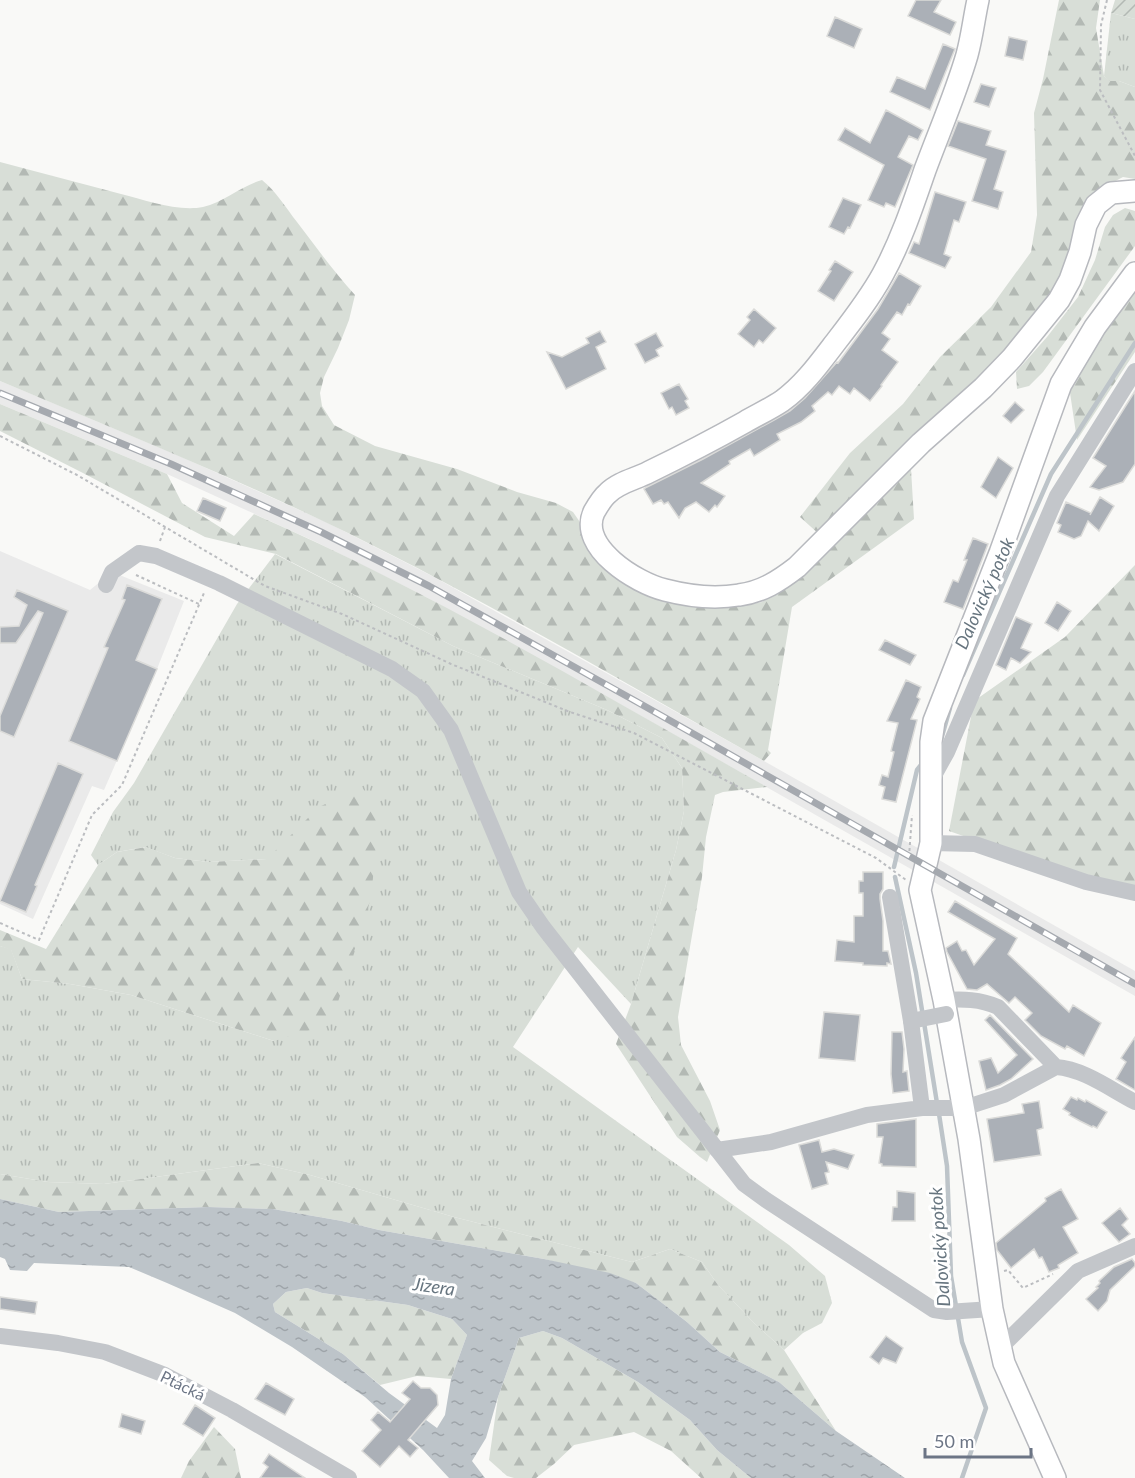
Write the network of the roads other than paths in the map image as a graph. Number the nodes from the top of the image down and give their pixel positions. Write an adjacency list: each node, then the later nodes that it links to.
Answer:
1 (978, 0): 2 (main road)
2 (1135, 191)
3 (1135, 273): 6 (main road)
4 (1135, 371): 6 (street)
5 (106, 585): 16 (street)
6 (932, 772): 7 (main road)
7 (931, 843): 8 (street); 10 (main road)
8 (1135, 893)
9 (890, 897): 11 (street)
10 (945, 1007): 11 (street, bridge); 12 (street); 15 (main road)
11 (911, 1021): 14 (street)
12 (1056, 1067): 13 (street); 15 (street)
13 (1135, 1102)
14 (922, 1108): 15 (street); 16 (street)
15 (964, 1108): 18 (main road)
16 (717, 1150): 18 (street)
17 (1135, 1246): 20 (street)
18 (992, 1309): 20 (main road)
19 (0, 1336): 21 (street, Ptácká)
20 (1000, 1348): 22 (main road)
21 (349, 1478)
22 (1054, 1478)

